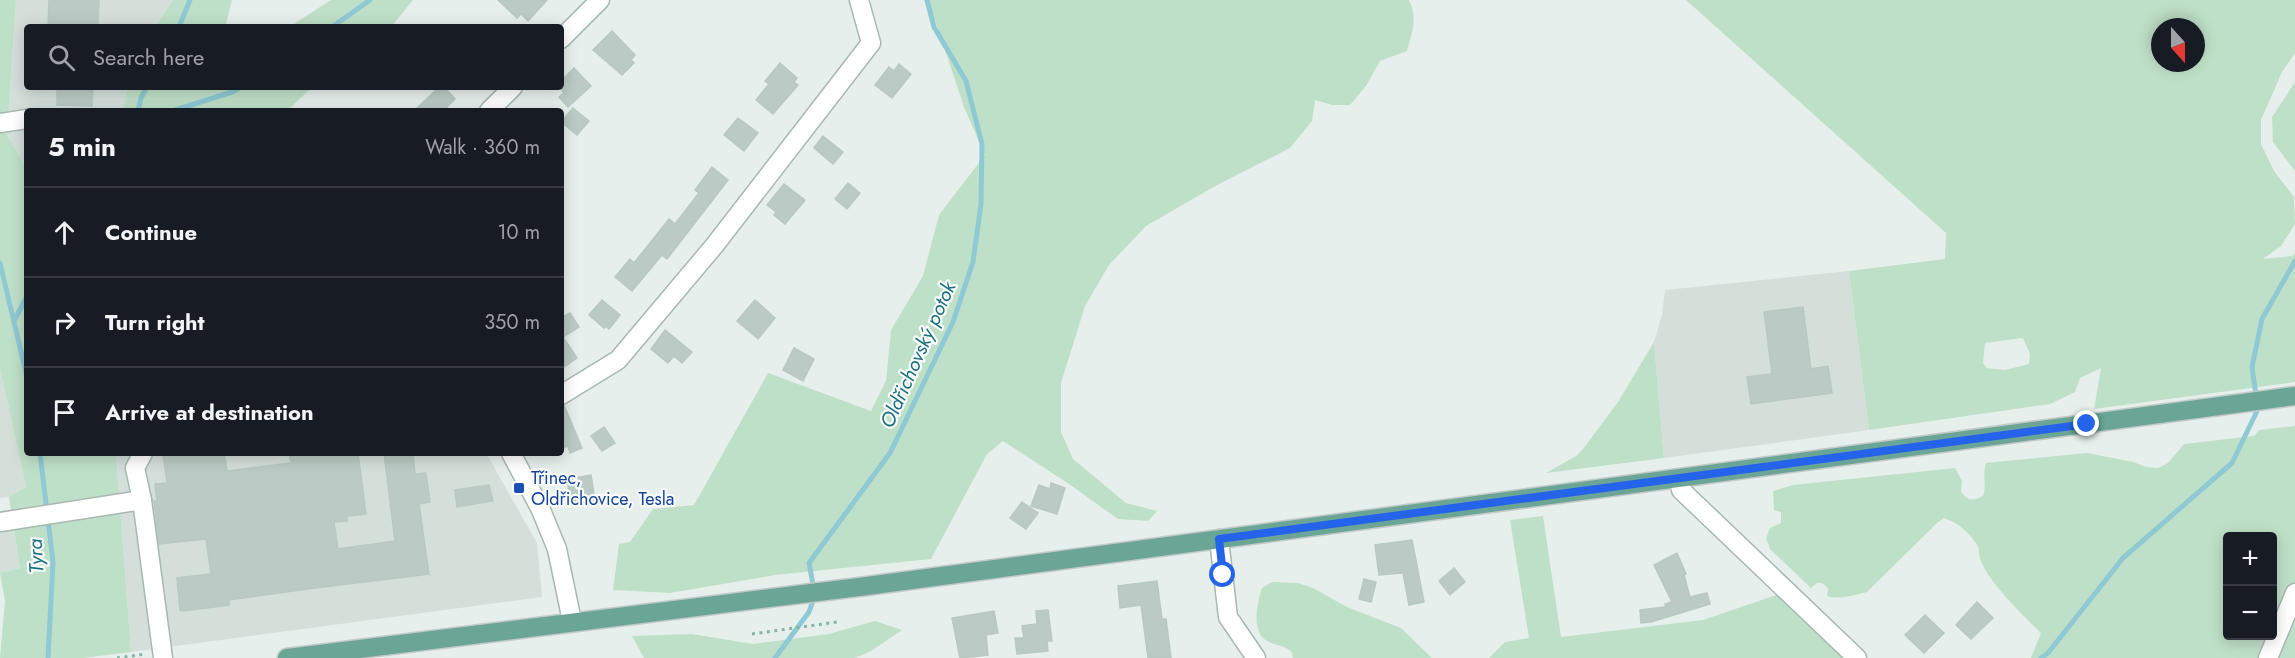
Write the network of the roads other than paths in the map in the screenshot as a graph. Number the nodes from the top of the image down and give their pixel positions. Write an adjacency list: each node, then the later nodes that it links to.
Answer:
1 (600, 0): 3 (street)
2 (859, 0): 8 (street)
3 (564, 36)
4 (510, 90): 5 (street)
5 (492, 108)
6 (24, 119): 7 (street)
7 (0, 123)
8 (564, 393)
9 (2295, 396): 12 (main road)
10 (141, 456): 13 (street)
11 (513, 456): 17 (street)
12 (1679, 479): 15 (main road); 21 (street)
13 (142, 500): 14 (street); 18 (street)
14 (0, 522)
15 (1219, 539): 17 (main road); 20 (street)
16 (2295, 592): 22 (street)
17 (572, 621): 19 (main road)
18 (163, 655)
19 (294, 658)
20 (1256, 658)
21 (1857, 658)
22 (2268, 658)

